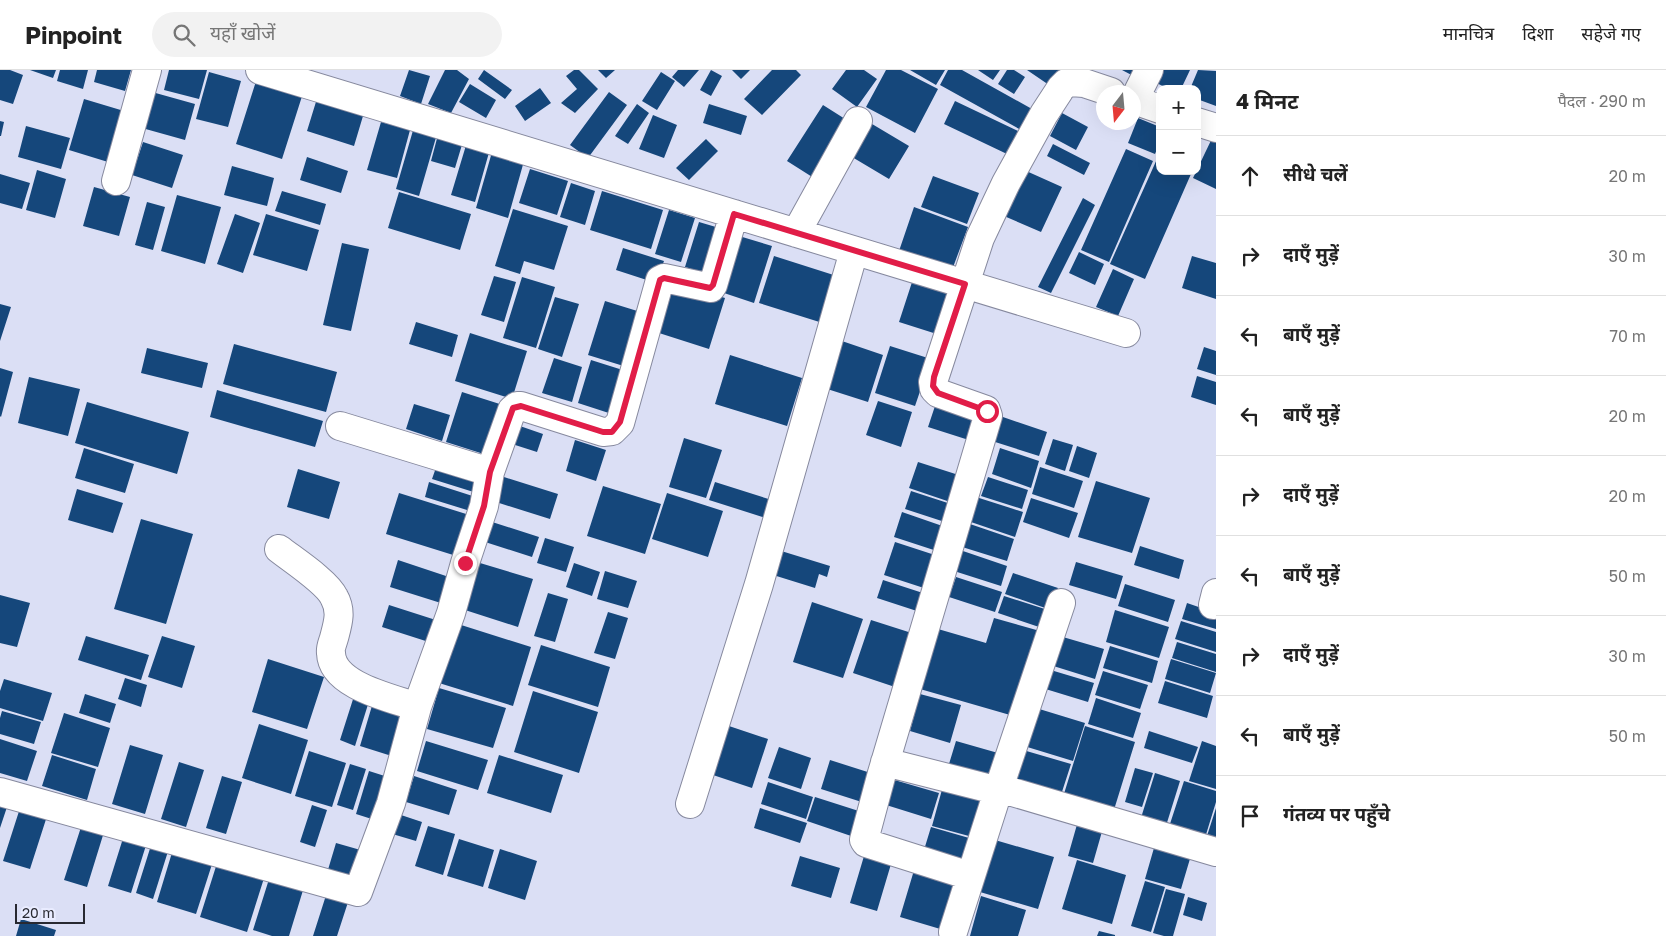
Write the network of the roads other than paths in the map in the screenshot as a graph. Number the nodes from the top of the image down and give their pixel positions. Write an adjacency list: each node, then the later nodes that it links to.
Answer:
1 (147, 70): 9 (street)
2 (260, 70): 10 (street)
3 (1149, 70): 5 (street)
4 (1096, 87): 13 (street)
5 (1156, 108)
6 (858, 121): 11 (street)
7 (1201, 123): 8 (street)
8 (1216, 128)
9 (116, 181)
10 (734, 214): 11 (street); 16 (street)
11 (796, 233): 12 (street)
12 (854, 251): 13 (street); 23 (street)
13 (965, 284): 14 (street); 20 (street)
14 (1126, 333)
15 (340, 426): 16 (street)
16 (490, 472): 19 (street)
17 (279, 549): 19 (street)
18 (1062, 604): 21 (street)
19 (417, 707): 22 (street)
20 (885, 762): 21 (street); 25 (street)
21 (998, 789): 24 (street); 25 (street)
22 (0, 792)
23 (690, 804)
24 (1216, 852)
25 (970, 876): 26 (street)
26 (953, 932)

